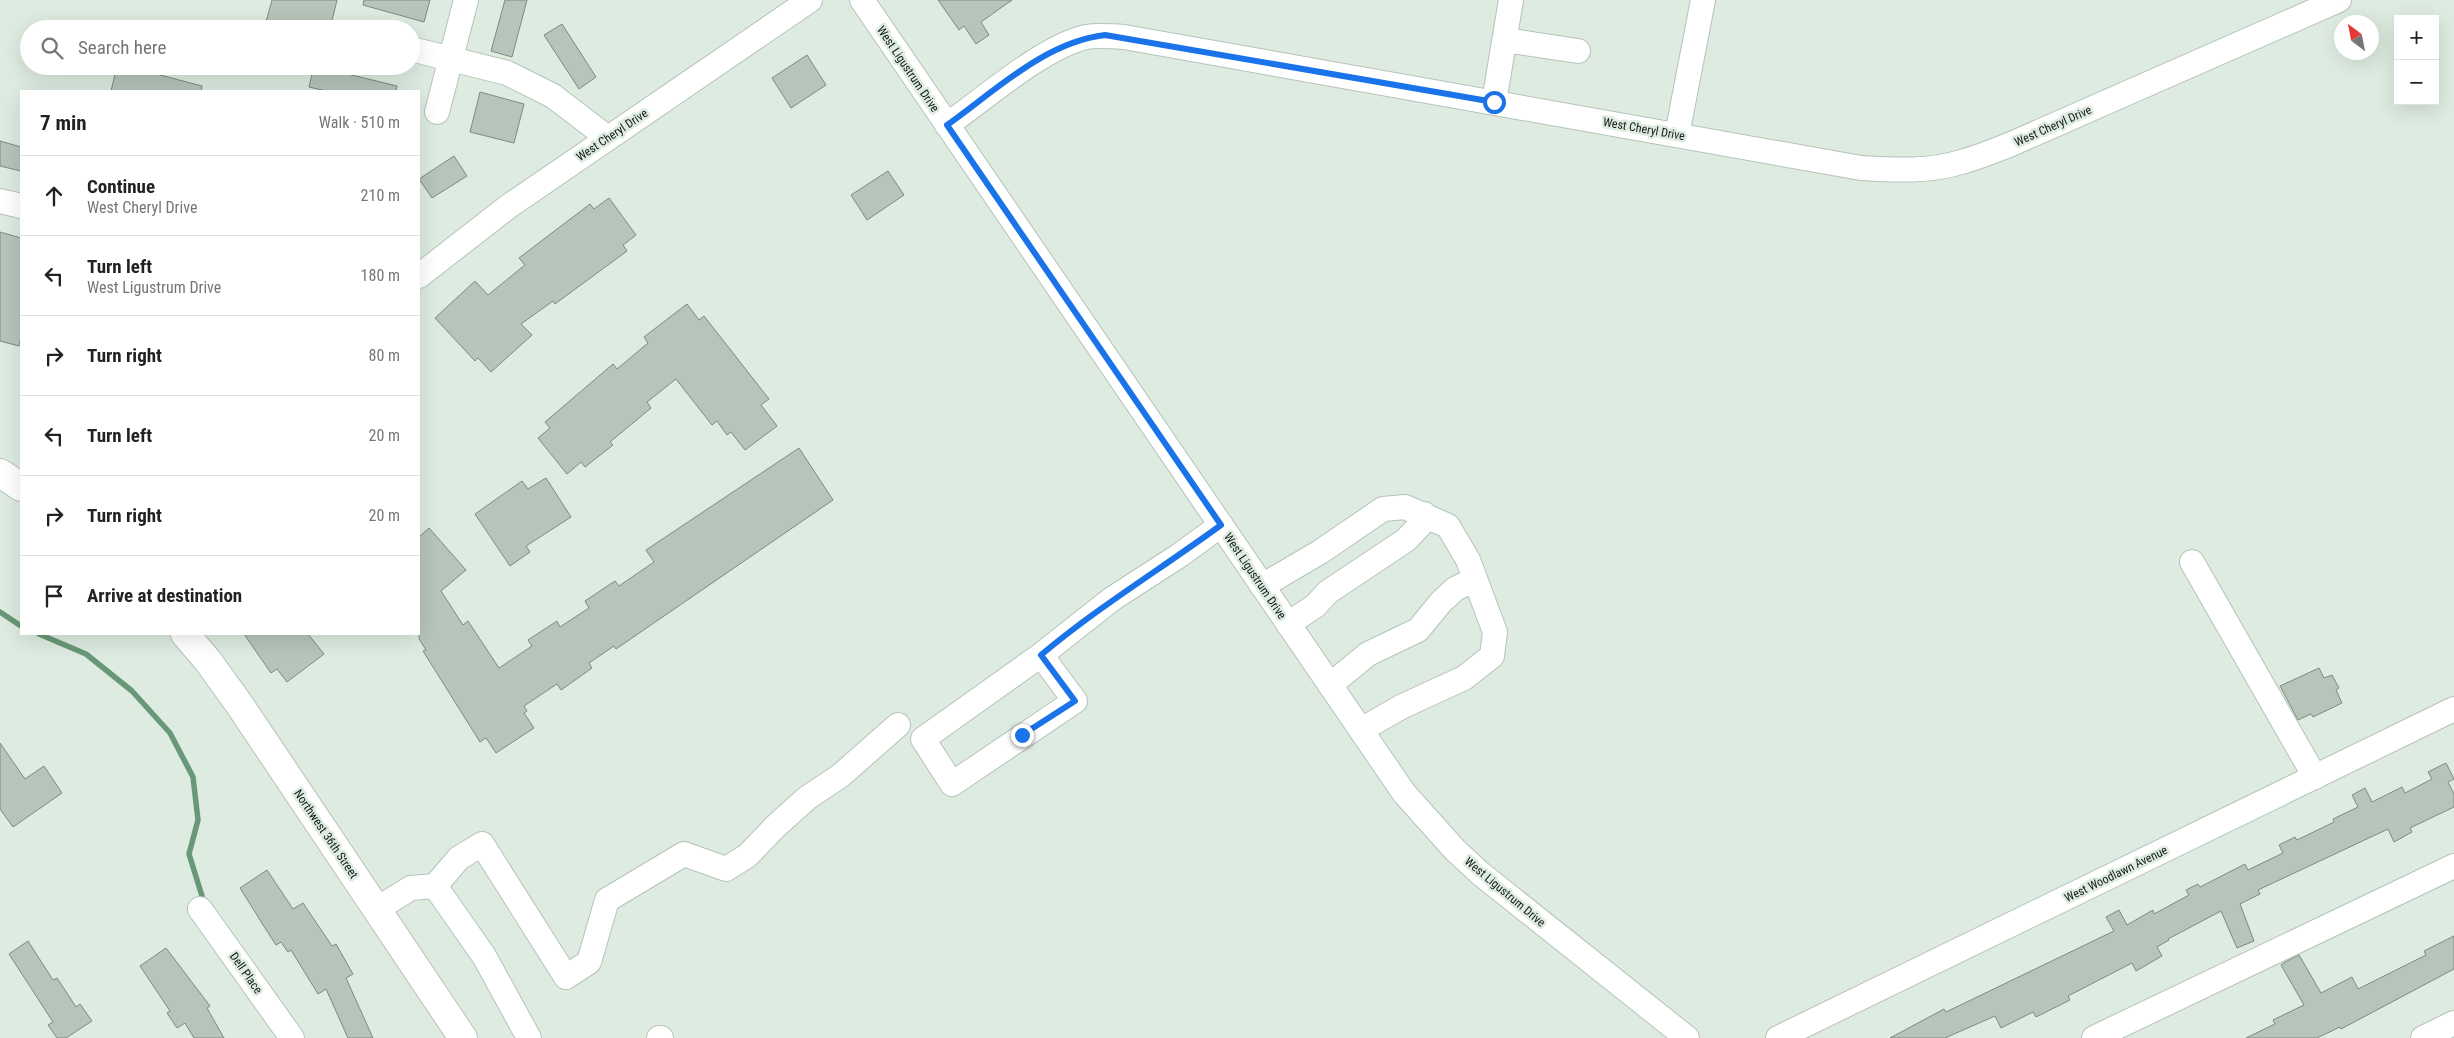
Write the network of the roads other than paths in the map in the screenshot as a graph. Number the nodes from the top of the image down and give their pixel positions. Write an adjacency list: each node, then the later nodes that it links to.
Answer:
1 (466, 0): 10 (street)
2 (810, 0): 15 (street, West Cheryl Drive)
3 (862, 0): 13 (street, West Ligustrum Drive)
4 (1511, 0): 7 (street)
5 (1703, 0): 14 (street)
6 (2339, 0): 14 (street, West Cheryl Drive)
7 (1506, 40): 9 (street); 11 (street)
8 (420, 51): 10 (street)
9 (1578, 51)
10 (451, 59): 12 (street); 15 (street)
11 (1494, 102): 13 (street, West Cheryl Drive); 14 (street, West Cheryl Drive)
12 (437, 112)
13 (947, 125): 22 (street, West Ligustrum Drive)
14 (1677, 135)
15 (608, 138): 18 (street, West Cheryl Drive)
16 (0, 201): 17 (street)
17 (20, 206)
18 (420, 275)
19 (0, 473): 20 (main road)
20 (20, 486)
21 (1424, 514): 24 (street); 25 (street); 26 (street)
22 (1221, 525): 25 (street, West Ligustrum Drive); 28 (street)
23 (2192, 562): 33 (street)
24 (1475, 579): 29 (street); 32 (street)
25 (1262, 586): 26 (street, West Ligustrum Drive)
26 (1288, 624): 29 (street, West Ligustrum Drive)
27 (186, 635): 37 (main road, Northwest 36th Street)
28 (1041, 655): 28 (street)
29 (1330, 685): 32 (street, West Ligustrum Drive)
30 (2454, 709): 33 (street, West Woodlawn Avenue)
31 (898, 726): 35 (street)
32 (1361, 730): 42 (street, West Ligustrum Drive)
33 (2316, 777): 43 (street, West Woodlawn Avenue)
34 (2454, 866): 44 (street)
35 (435, 886): 37 (street); 41 (street)
36 (200, 909): 39 (street, Dell Place)
37 (377, 909): 40 (main road, Northwest 36th Street)
38 (2454, 1023): 45 (street)
39 (292, 1038)
40 (463, 1038)
41 (529, 1038)
42 (1687, 1038)
43 (1778, 1038)
44 (2094, 1038)
45 (2422, 1038)

